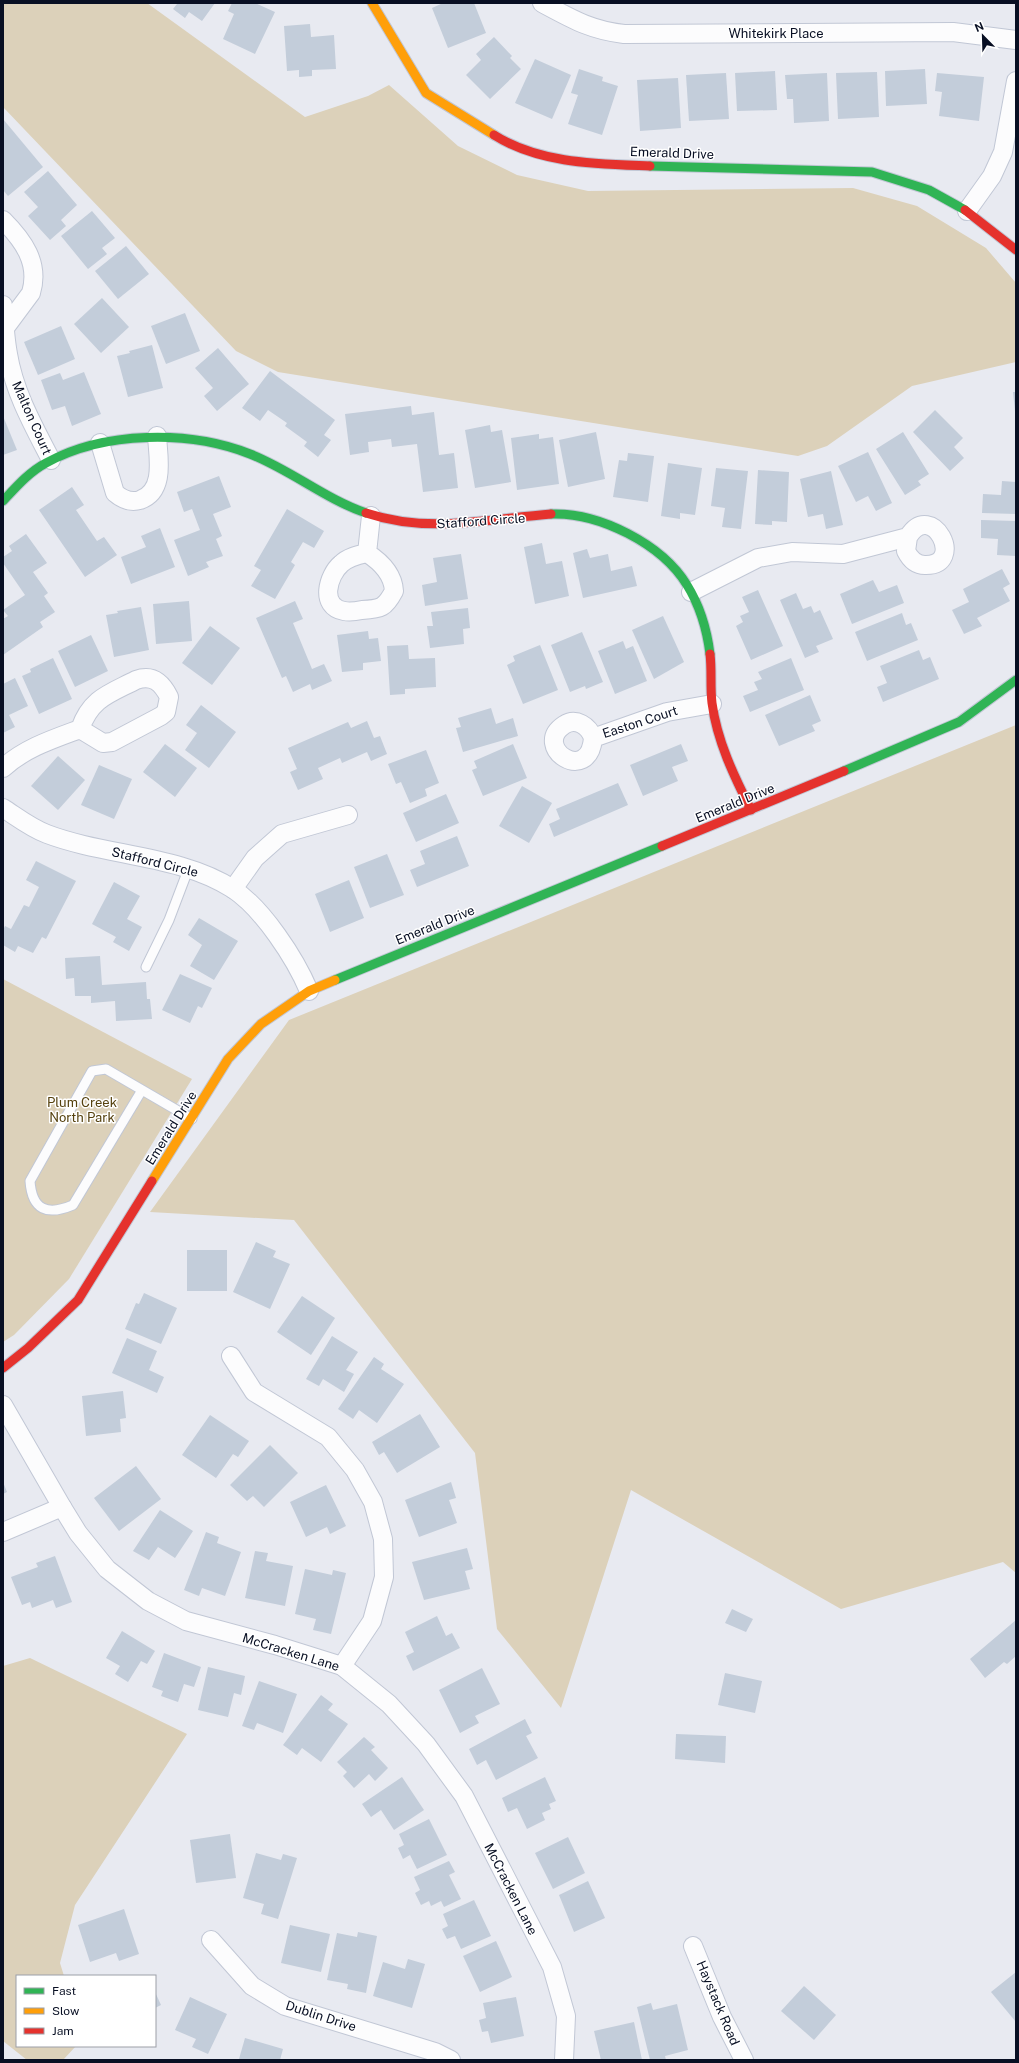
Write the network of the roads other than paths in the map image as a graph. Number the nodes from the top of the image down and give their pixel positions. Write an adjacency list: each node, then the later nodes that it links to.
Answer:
1 (372, 3): 5 (street, Emerald Drive)
2 (542, 3): 3 (street, Whitekirk Place)
3 (1016, 40)
4 (1016, 81): 5 (street)
5 (967, 211): 7 (street, Emerald Drive)
6 (3, 220): 9 (street)
7 (1016, 250)
8 (3, 305): 9 (street, Malton Court)
9 (5, 328): 12 (street, Malton Court)
10 (157, 436): 11 (street, Stafford Circle); 11 (street); 14 (street, Stafford Circle)
11 (100, 443): 12 (street, Stafford Circle)
12 (51, 460): 13 (street, Stafford Circle)
13 (3, 501)
14 (371, 516): 16 (street); 17 (street, Stafford Circle)
15 (908, 537): 17 (street)
16 (367, 553)
17 (691, 592): 19 (street, Stafford Circle)
18 (1016, 680): 24 (street, Emerald Drive)
19 (712, 704): 21 (street, Easton Court); 24 (street, Stafford Circle)
20 (80, 729): 20 (street); 22 (street)
21 (593, 738)
22 (3, 768)
23 (3, 808): 26 (street, Stafford Circle)
24 (751, 810): 29 (street, Emerald Drive)
25 (348, 815): 27 (street)
26 (188, 870): 27 (street, Stafford Circle); 28 (lane)
27 (233, 889): 29 (street, Stafford Circle)
28 (146, 967)
29 (309, 991): 31 (street, Emerald Drive)
30 (142, 1090): 30 (lane); 31 (lane)
31 (192, 1119): 33 (street, Emerald Drive)
32 (232, 1356): 37 (street)
33 (3, 1368)
34 (3, 1405): 35 (street, McCracken Lane)
35 (62, 1507): 36 (street); 37 (street, McCracken Lane)
36 (3, 1532)
37 (342, 1666): 41 (street, McCracken Lane)
38 (211, 1940): 40 (street, Dublin Drive)
39 (693, 1946): 42 (street, Haystack Road)
40 (451, 2060)
41 (564, 2060)
42 (744, 2060)

